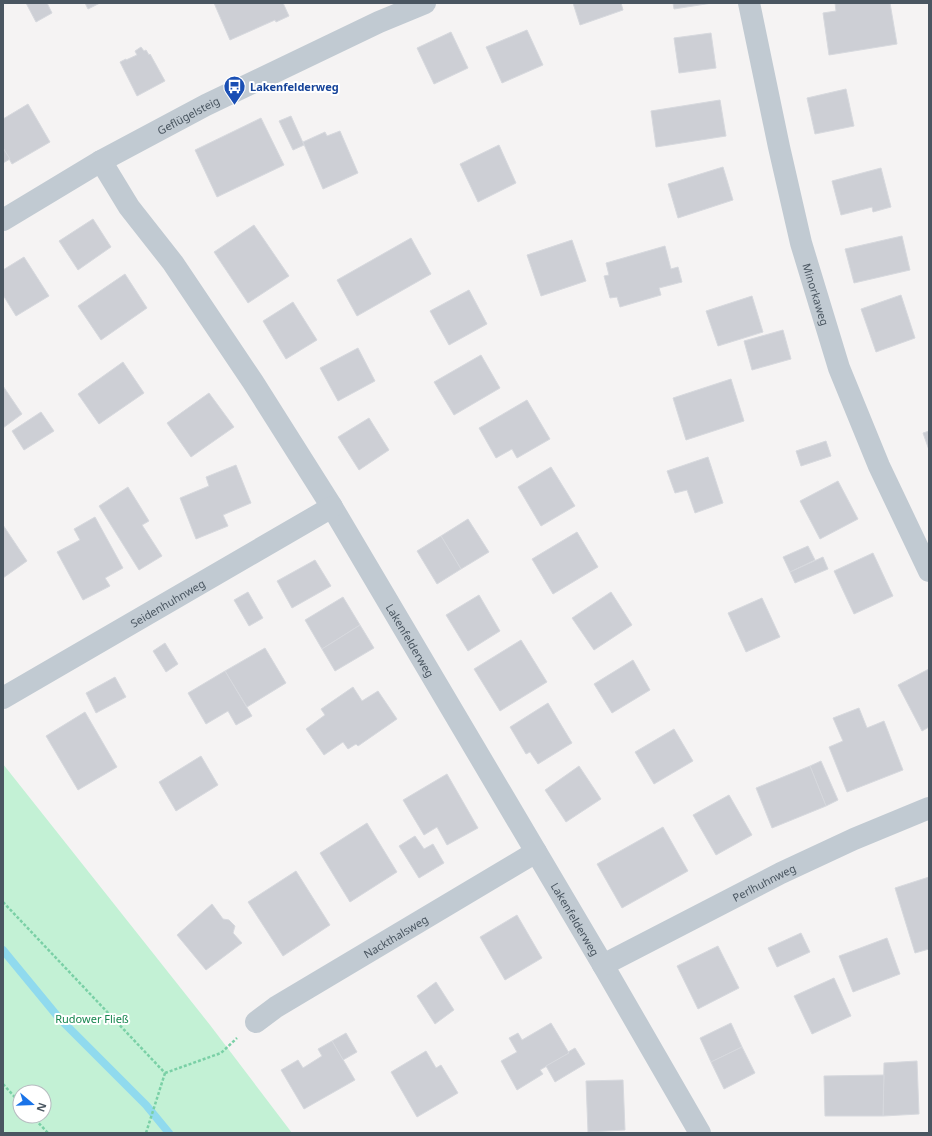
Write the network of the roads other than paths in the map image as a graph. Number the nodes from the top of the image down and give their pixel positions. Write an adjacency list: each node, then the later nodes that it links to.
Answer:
1 (425, 3): 3 (street, Geflügelsteig)
2 (749, 3): 6 (street, Minorkaweg)
3 (101, 161): 4 (street, Geflügelsteig); 5 (street, Lakenfelderweg)
4 (3, 220)
5 (332, 507): 7 (street, Seidenhuhnweg); 9 (street, Lakenfelderweg)
6 (929, 571)
7 (3, 698)
8 (929, 808): 10 (street, Perlhuhnweg)
9 (536, 852): 10 (street, Lakenfelderweg); 11 (street, Nackthalsweg)
10 (603, 965): 12 (street, Lakenfelderweg)
11 (256, 1022)
12 (700, 1133)

